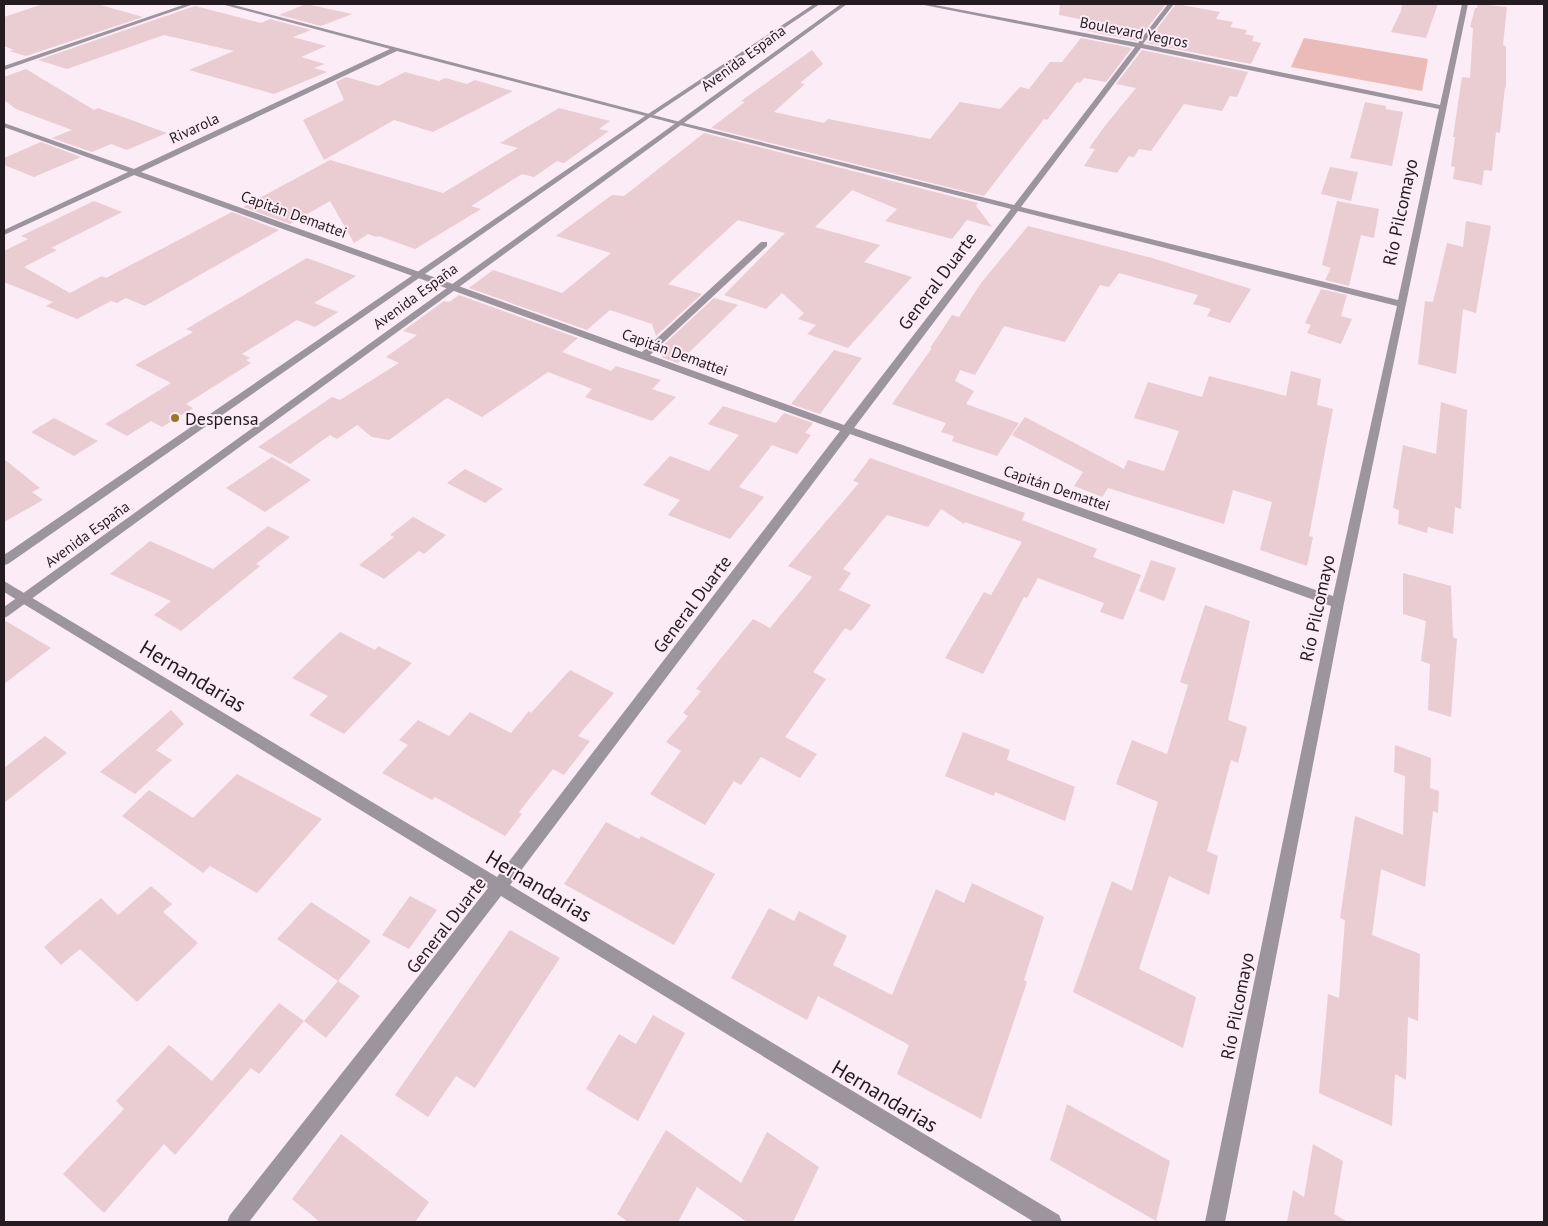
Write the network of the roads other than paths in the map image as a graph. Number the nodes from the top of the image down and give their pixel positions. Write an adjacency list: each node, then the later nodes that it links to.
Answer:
1 (191, 4): 11 (street)
2 (224, 4): 10 (street)
3 (817, 4): 13 (street, Avenida España)
4 (844, 4): 14 (street, Avenida España)
5 (922, 4): 9 (street, Boulevard Yegros)
6 (960, 4): 9 (street, Boulevard Yegros)
7 (1171, 4): 9 (street, General Duarte)
8 (1465, 4): 12 (street, Río Pilcomayo)
9 (1141, 42): 12 (street, Boulevard Yegros); 17 (street, General Duarte)
10 (396, 49): 13 (street); 16 (street, Rivarola)
11 (4, 68)
12 (1443, 108): 22 (street, Río Pilcomayo)
13 (650, 115): 14 (street); 20 (street, Avenida España)
14 (678, 123): 17 (street); 21 (street, Avenida España)
15 (4, 125): 16 (street, Capitán Demattei)
16 (133, 172): 18 (street, Rivarola); 20 (street, Capitán Demattei)
17 (1015, 208): 22 (street); 24 (street, General Duarte)
18 (4, 233)
19 (764, 244): 23 (street)
20 (418, 275): 21 (street, Capitán Demattei); 25 (street, Avenida España)
21 (452, 287): 23 (street, Capitán Demattei); 27 (street, Avenida España)
22 (1401, 304): 28 (street, Río Pilcomayo)
23 (643, 356): 24 (street, Capitán Demattei)
24 (846, 429): 28 (street, Capitán Demattei); 30 (street, General Duarte)
25 (4, 561)
26 (4, 586): 27 (street, Hernandarias)
27 (24, 598): 29 (street, Avenida España); 30 (street, Hernandarias)
28 (1338, 603): 33 (street, Río Pilcomayo)
29 (4, 613)
30 (499, 886): 31 (street, General Duarte); 32 (street, Hernandarias)
31 (237, 1222)
32 (1052, 1222)
33 (1215, 1222)

